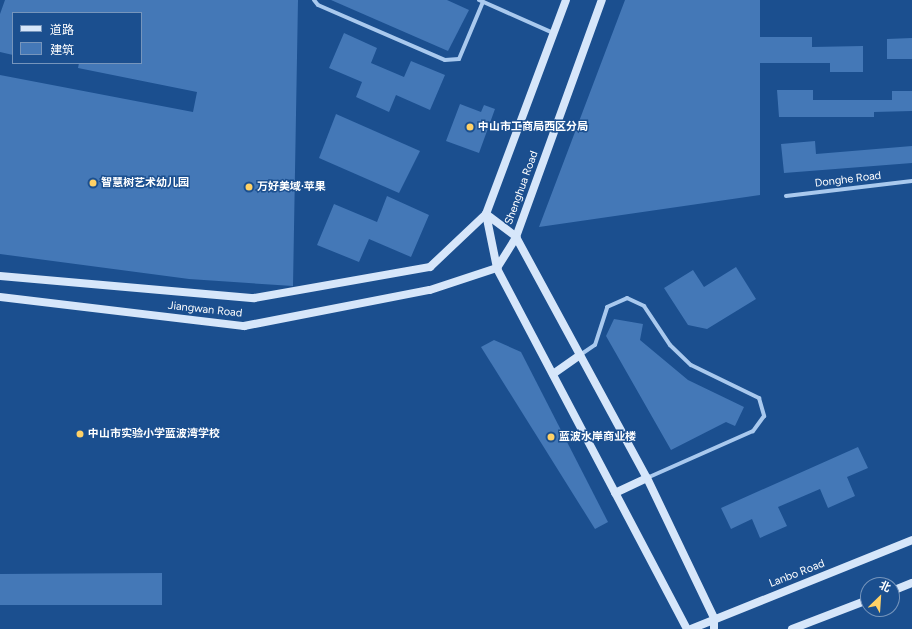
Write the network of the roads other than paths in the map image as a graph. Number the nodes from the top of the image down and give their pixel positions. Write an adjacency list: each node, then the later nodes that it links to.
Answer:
1 (314, 0): 4 (street)
2 (566, 0): 5 (street)
3 (602, 0): 9 (street, Shenghua Road)
4 (481, 1): 5 (street)
5 (553, 33): 8 (street)
6 (912, 181): 7 (street, Donghe Road)
7 (786, 196)
8 (486, 214): 9 (street); 10 (street); 11 (street, Jiangwan Road)
9 (516, 237): 10 (street, Shenghua Road); 13 (street)
10 (496, 268): 12 (street, Jiangwan Road); 14 (street)
11 (0, 276)
12 (0, 297)
13 (580, 355): 14 (street); 15 (street); 15 (street)
14 (553, 374): 16 (street)
15 (647, 478): 16 (street); 21 (street)
16 (616, 493): 22 (street)
17 (912, 540): 21 (street, Lanbo Road)
18 (912, 583): 19 (street)
19 (900, 588)
20 (860, 603): 25 (street)
21 (714, 618): 23 (street, Lanbo Road); 24 (street)
22 (687, 629)
23 (691, 629)
24 (714, 629)
25 (792, 629)

